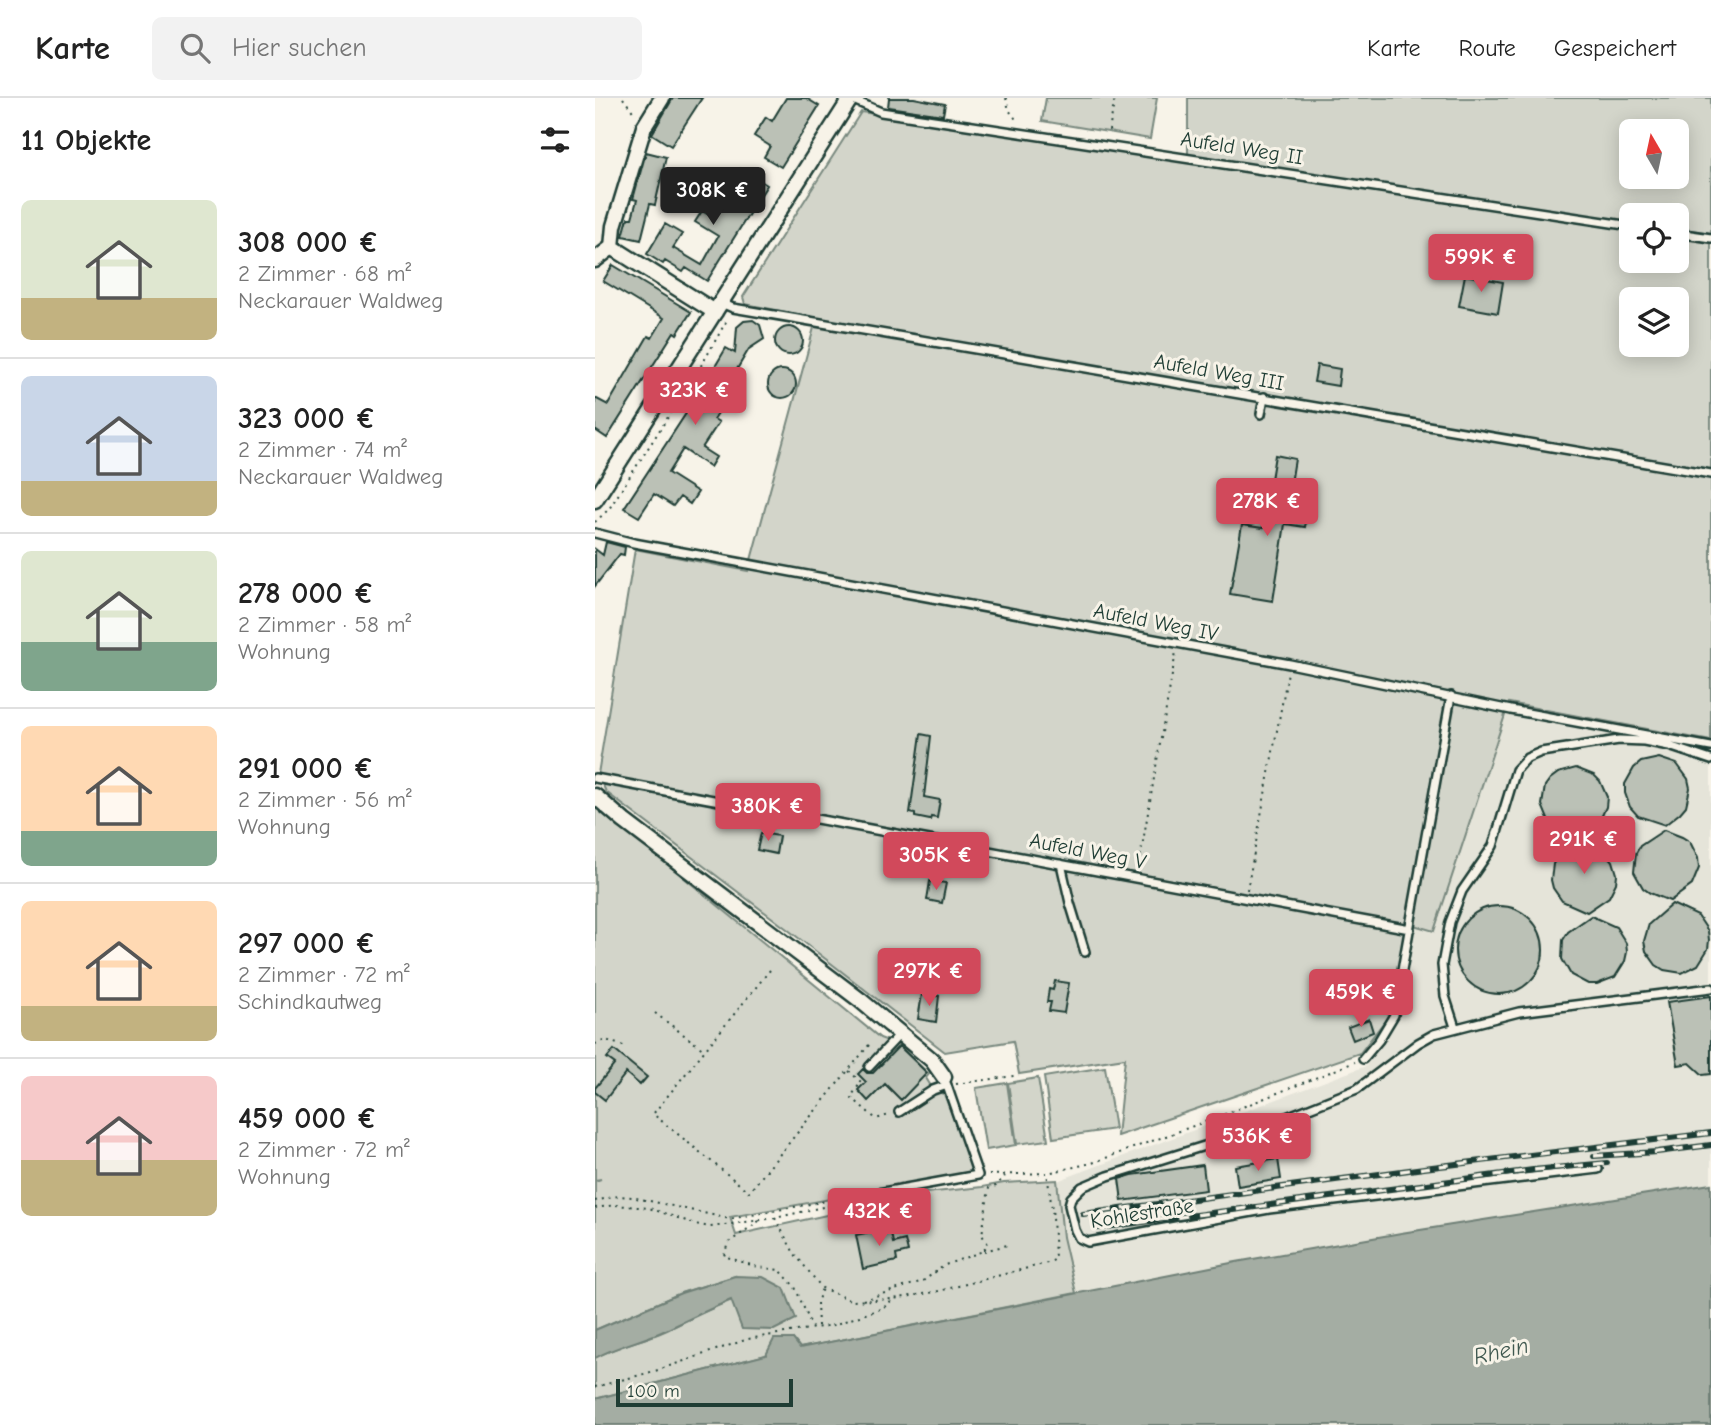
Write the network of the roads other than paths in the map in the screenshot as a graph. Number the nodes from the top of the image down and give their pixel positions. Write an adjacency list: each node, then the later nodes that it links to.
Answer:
1 (662, 98): 6 (street)
2 (851, 98): 3 (lane, Aufeld Weg II); 8 (street)
3 (1619, 224)
4 (1689, 235): 5 (lane)
5 (1711, 238)
6 (613, 247): 7 (street); 8 (street)
7 (595, 260)
8 (718, 308): 9 (lane, Aufeld Weg III); 12 (street)
9 (1264, 397): 10 (lane); 11 (lane, Aufeld Weg III)
10 (1261, 414)
11 (1711, 474)
12 (595, 500)
13 (595, 533): 14 (lane, Aufeld Weg IV)
14 (1451, 696): 15 (lane, Aufeld Weg IV); 20 (lane)
15 (1711, 747)
16 (1711, 760): 23 (lane)
17 (595, 778): 19 (lane, Aufeld Weg V)
18 (595, 796): 24 (street)
19 (1061, 864): 20 (lane, Aufeld Weg V); 21 (lane)
20 (1410, 929): 25 (lane)
21 (1085, 952)
22 (1711, 988): 23 (lane, Kohlestraße)
23 (1455, 1027): 29 (lane, Kohlestraße)
24 (901, 1034): 26 (lane); 27 (street)
25 (1363, 1059)
26 (869, 1067)
27 (946, 1081): 28 (lane); 30 (lane)
28 (899, 1112)
29 (1598, 1169)
30 (861, 1196)

